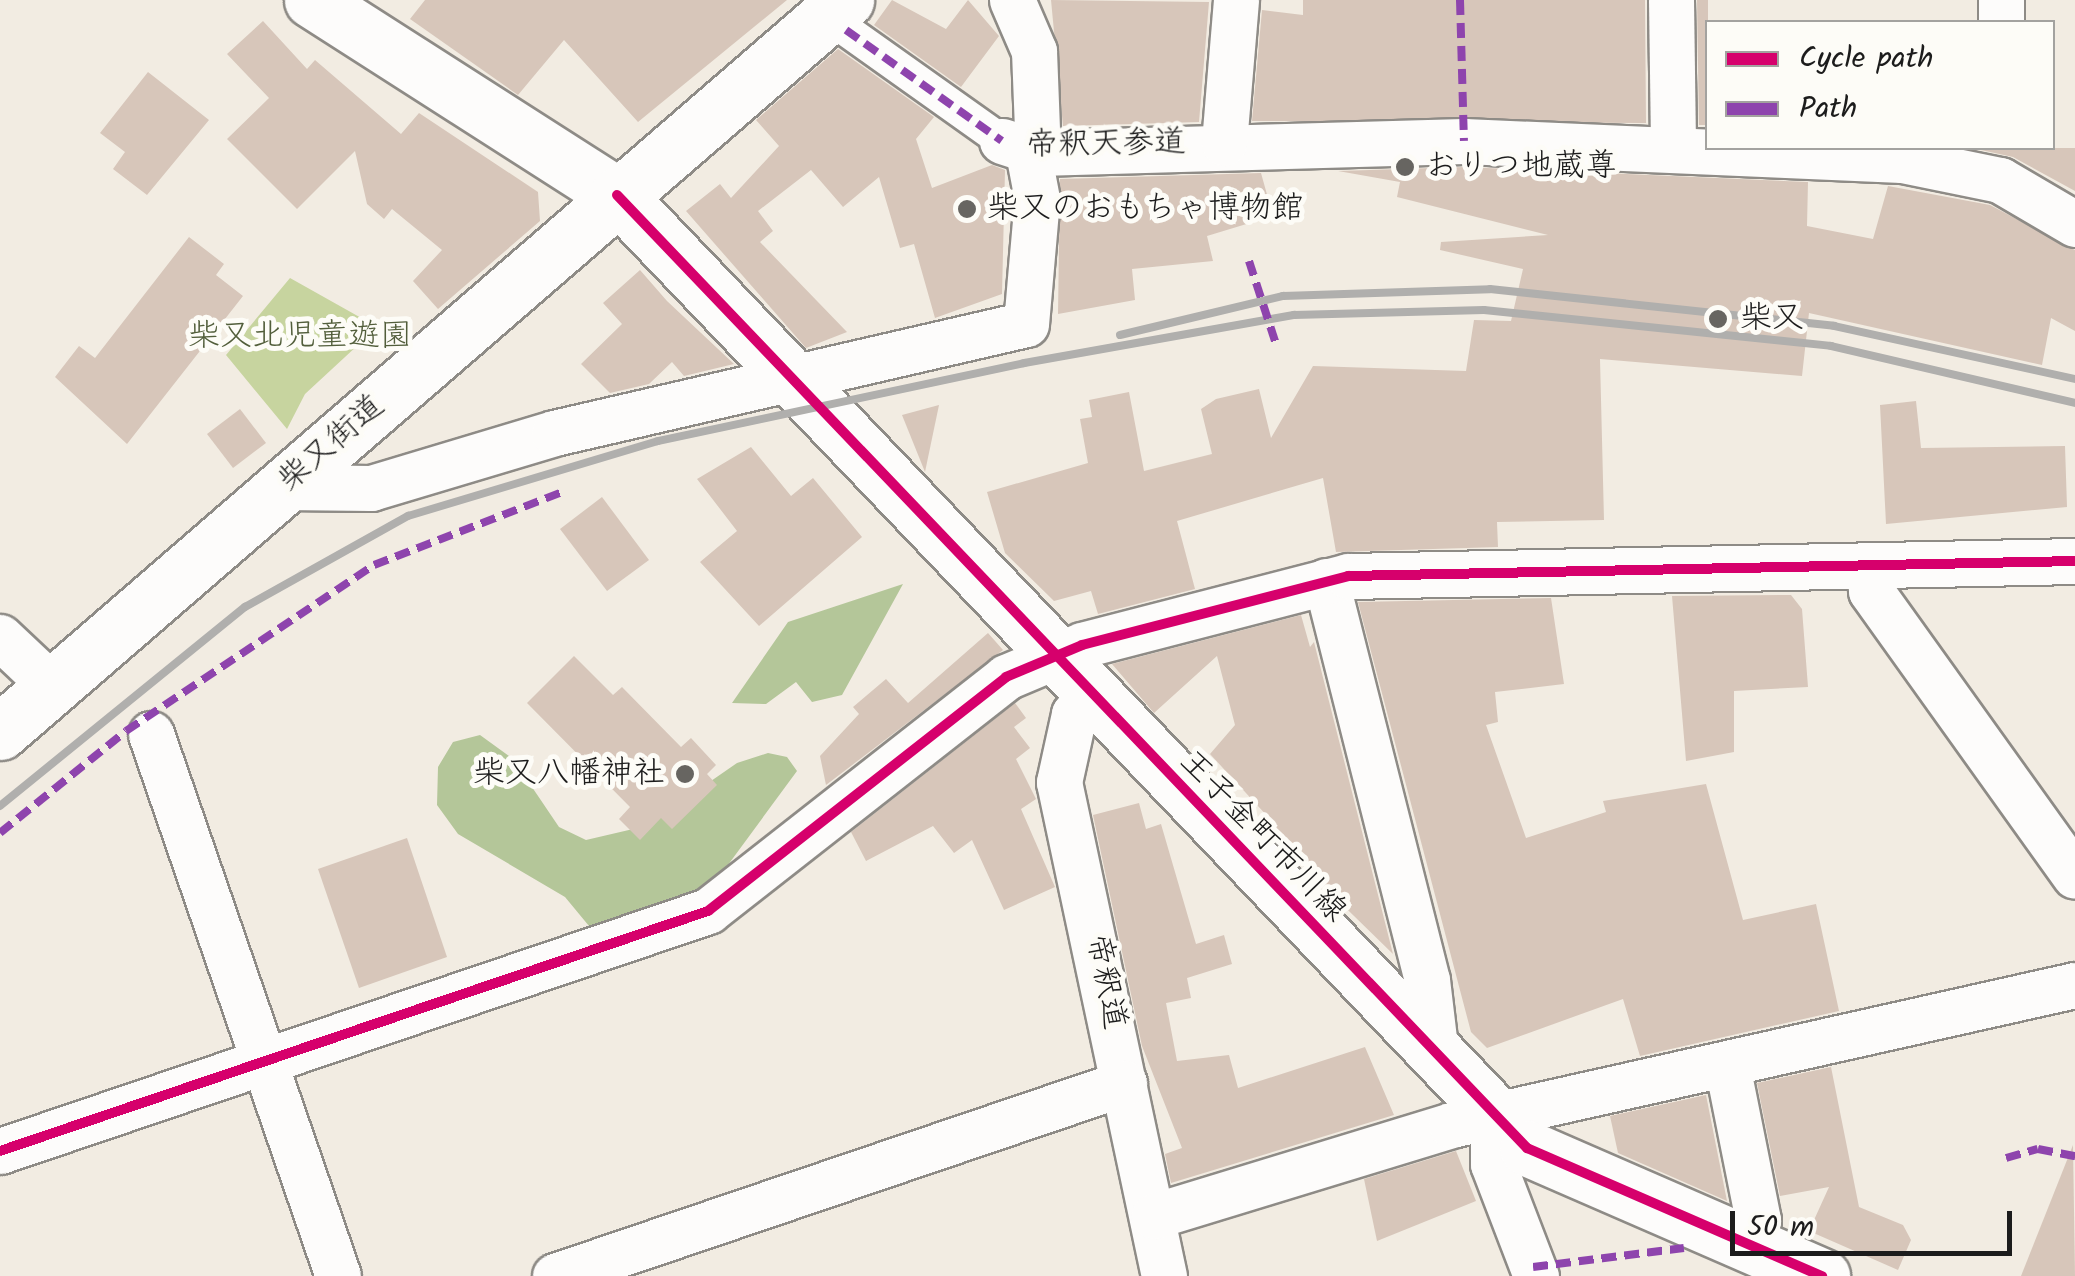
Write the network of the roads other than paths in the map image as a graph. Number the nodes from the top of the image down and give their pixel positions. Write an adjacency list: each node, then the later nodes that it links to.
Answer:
1 (312, 0): 12 (main road, 王子金町市川線)
2 (1012, 0): 9 (street)
3 (1236, 0): 6 (street)
4 (1671, 0): 7 (street)
5 (846, 15): 9 (street, 帝釈天参道); 12 (main road, 柴又街道)
6 (1224, 143): 7 (street, 帝釈天参道); 9 (street, 帝釈天参道)
7 (1673, 146): 8 (street, 帝釈天参道)
8 (1705, 148)
9 (1023, 149): 14 (street)
10 (1738, 150): 11 (street, 帝釈天参道)
11 (2000, 164): 13 (street, 帝釈天参道)
12 (616, 195): 14 (main road, 王子金町市川線); 15 (main road, 柴又街道)
13 (2075, 224)
14 (798, 382): 15 (street); 20 (main road, 王子金町市川線)
15 (283, 487): 21 (main road, 柴又街道)
16 (2075, 561): 17 (street)
17 (1869, 566): 18 (street); 25 (street)
18 (1326, 580): 20 (street); 27 (street)
19 (0, 638): 21 (street)
20 (1053, 656): 22 (main road, 王子金町市川線); 28 (street)
21 (52, 686): 23 (main road, 柴又街道)
22 (1091, 696): 27 (main road, 王子金町市川線); 30 (street, 帝釈道)
23 (0, 732)
24 (151, 734): 28 (street)
25 (2075, 876)
26 (2075, 985): 29 (street)
27 (1436, 1056): 31 (main road, 王子金町市川線)
28 (265, 1060): 32 (street); 35 (street)
29 (1727, 1064): 31 (street); 34 (street)
30 (1124, 1083): 33 (street, 帝釈道); 36 (street)
31 (1493, 1116): 33 (street); 34 (main road, 王子金町市川線); 38 (street)
32 (0, 1151)
33 (1154, 1216): 37 (street, 帝釈道)
34 (1791, 1265)
35 (338, 1276)
36 (555, 1276)
37 (1164, 1276)
38 (1536, 1276)

